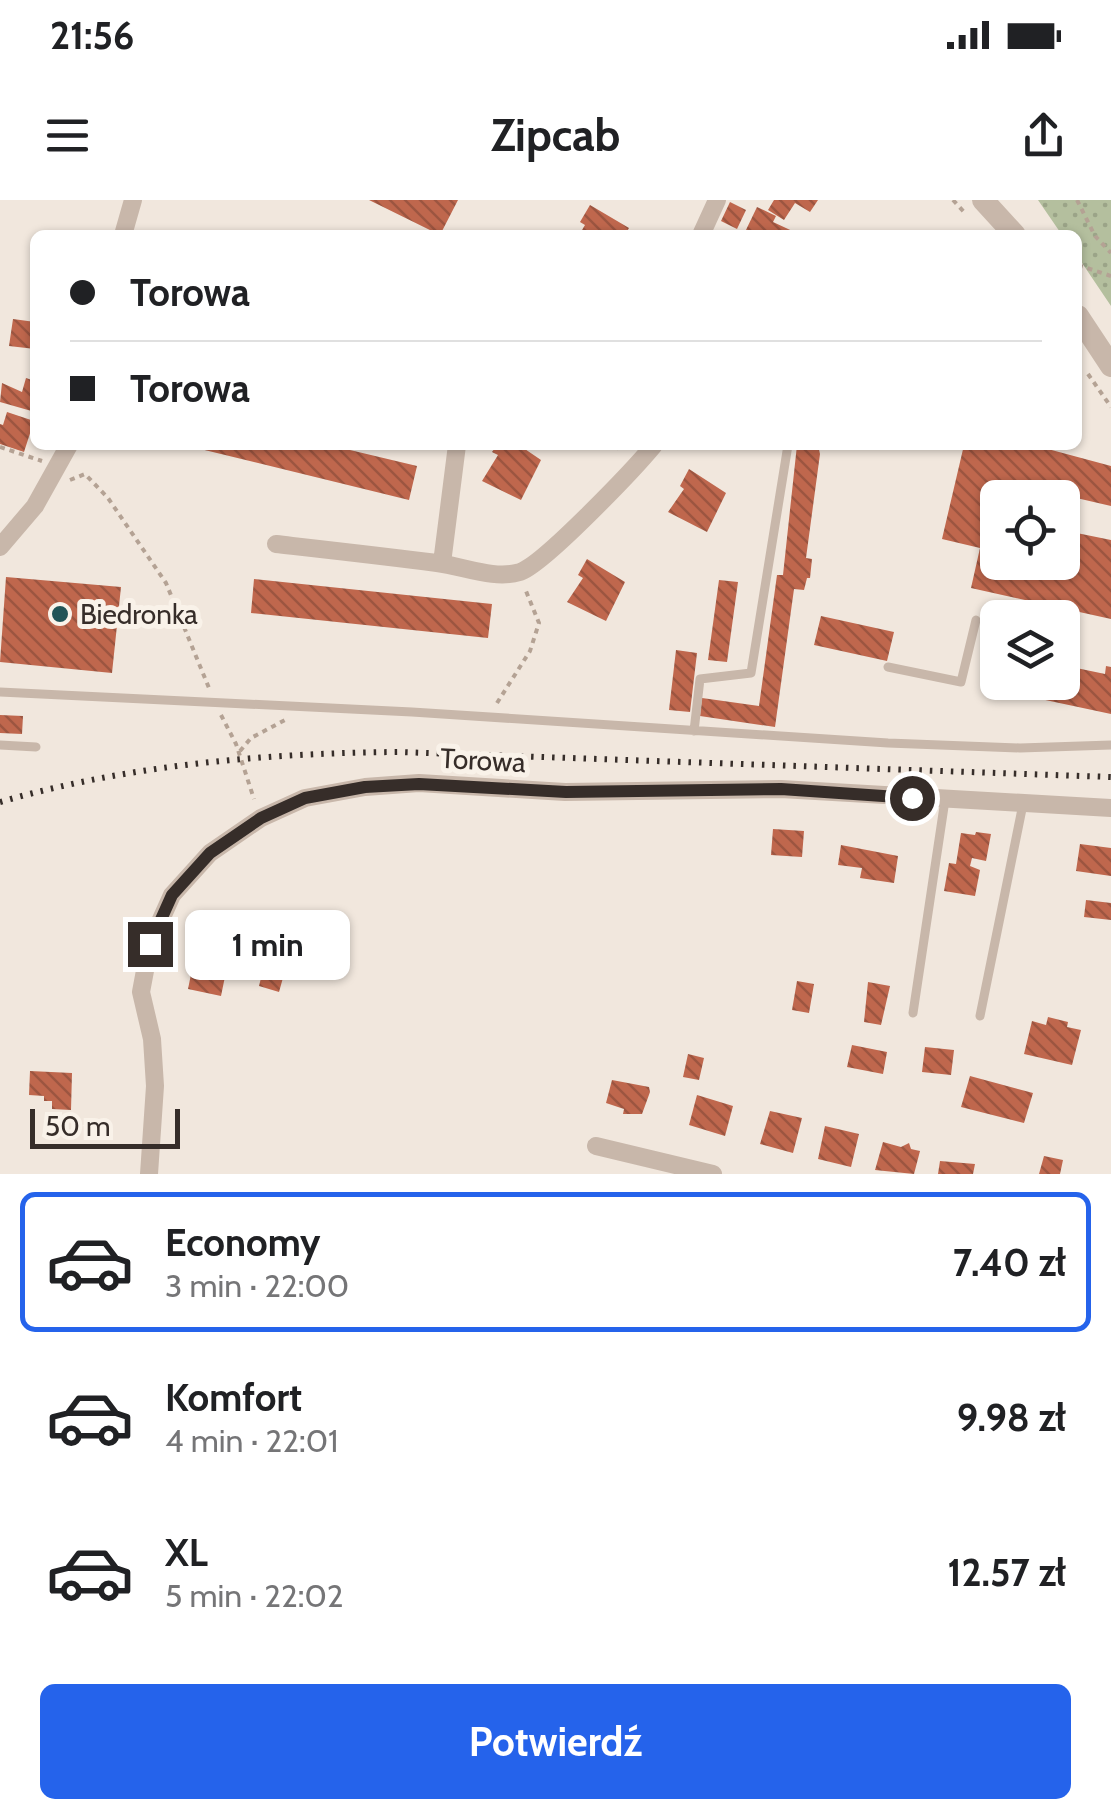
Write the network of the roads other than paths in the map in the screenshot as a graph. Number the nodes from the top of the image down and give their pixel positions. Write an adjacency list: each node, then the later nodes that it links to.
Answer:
1 (132, 200): 4 (street)
2 (717, 200): 5 (street)
3 (983, 200): 6 (street)
4 (125, 230)
5 (703, 230)
6 (1010, 230)
7 (1082, 322): 8 (street)
8 (1111, 366)
9 (67, 450): 14 (street)
10 (456, 450): 15 (street)
11 (650, 450): 15 (street)
12 (787, 450): 19 (lane)
13 (276, 544): 15 (street)
14 (0, 547)
15 (442, 564)
16 (976, 620): 17 (lane)
17 (888, 666)
18 (0, 692): 19 (lane)
19 (694, 731): 21 (lane)
20 (0, 745): 22 (lane)
21 (1111, 745)
22 (36, 747)
23 (945, 800): 24 (street, Torowa); 26 (lane); 29 (street, Torowa)
24 (1023, 804): 25 (street, Torowa); 27 (lane)
25 (1111, 808)
26 (913, 1013)
27 (980, 1016)
28 (596, 1146): 30 (street)
29 (149, 1174)
30 (713, 1174)

